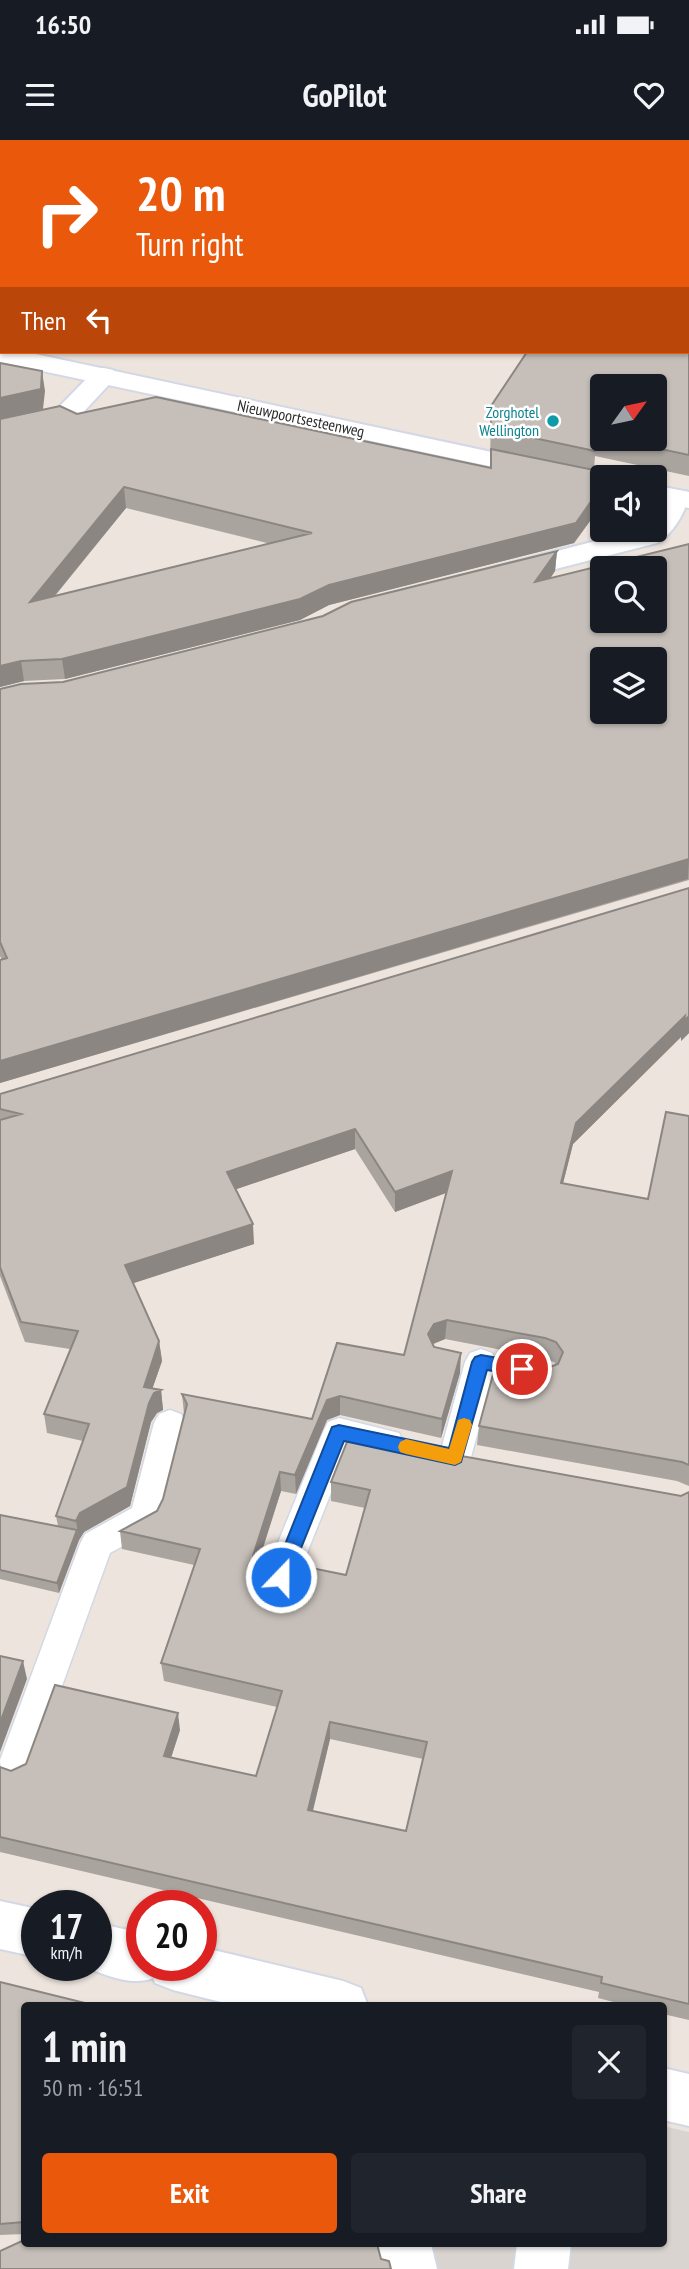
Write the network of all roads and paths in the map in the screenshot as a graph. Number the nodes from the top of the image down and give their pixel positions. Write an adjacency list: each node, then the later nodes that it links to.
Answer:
1 (0, 354): 2 (street, Nieuwpoortsesteenweg)
2 (104, 376): 3 (street); 4 (street, Nieuwpoortsesteenweg)
3 (0, 429)
4 (590, 479)
5 (674, 497): 6 (street)
6 (473, 580)
7 (481, 1361): 9 (lane)
8 (170, 1423): 10 (lane)
9 (281, 1577)
10 (15, 1768)
11 (0, 1924): 12 (street)
12 (21, 1929)
13 (217, 1976): 14 (street)
14 (326, 2002)
15 (667, 2096): 16 (street)
16 (689, 2100)
17 (405, 2247): 19 (street)
18 (544, 2247): 20 (street)
19 (410, 2269)
20 (541, 2269)

